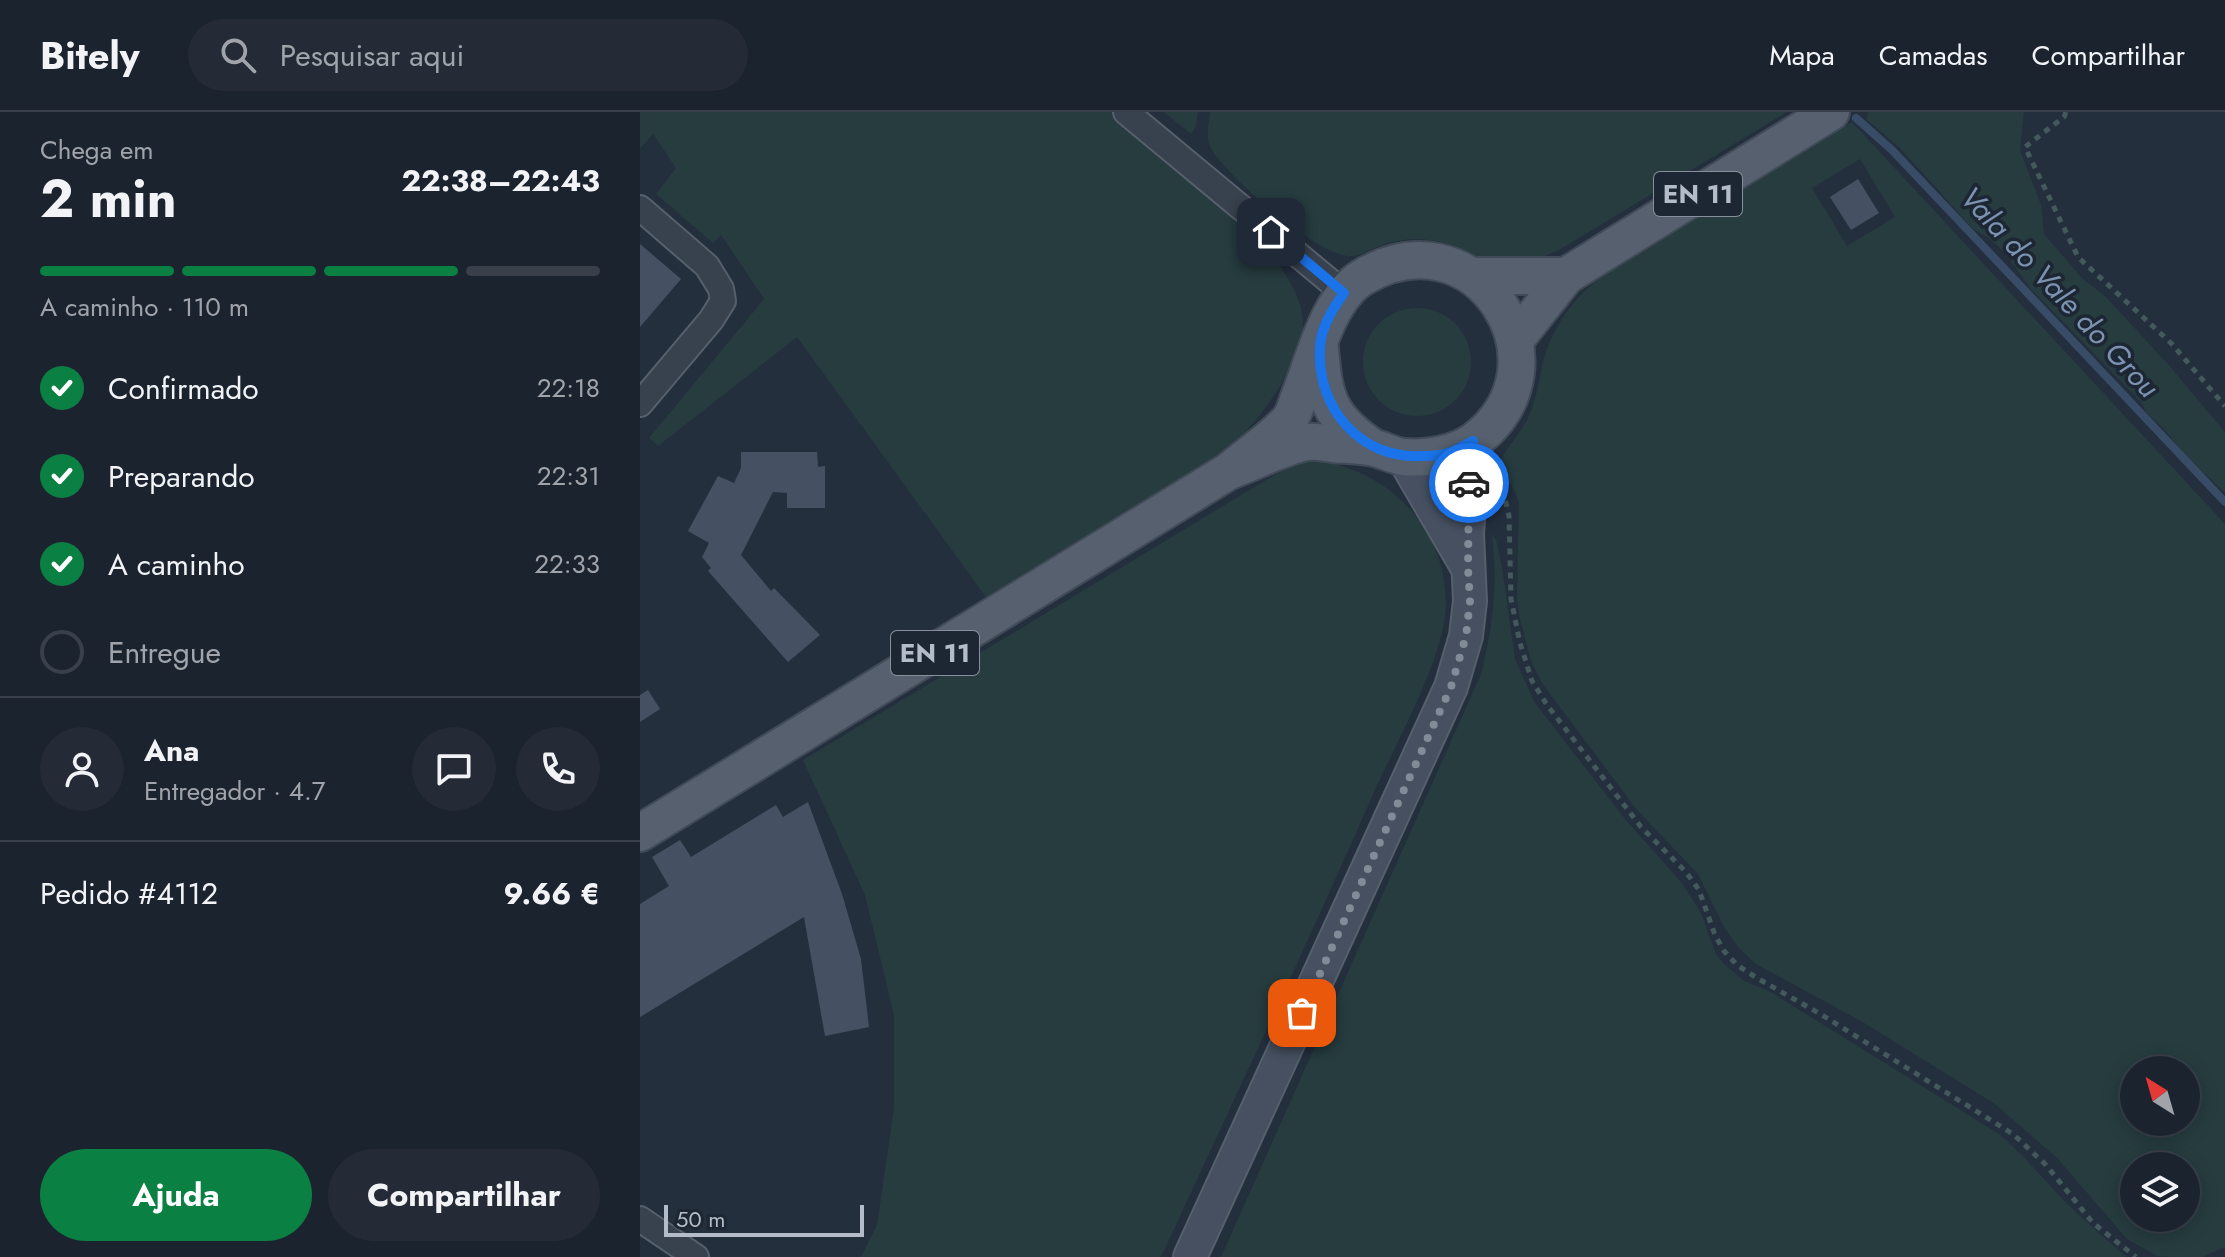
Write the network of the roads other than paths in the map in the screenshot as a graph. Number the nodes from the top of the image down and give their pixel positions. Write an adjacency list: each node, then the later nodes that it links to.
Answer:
1 (1126, 112): 6 (street)
2 (1831, 112): 5 (main road, EN 11)
3 (640, 208): 9 (street)
4 (1474, 276): 5 (main road); 6 (main road); 7 (main road)
5 (1566, 276): 7 (main road, EN 11)
6 (1344, 293): 8 (main road)
7 (1516, 339): 10 (main road)
8 (1319, 347): 11 (main road); 12 (main road, EN 11)
9 (640, 404)
10 (1473, 441): 11 (main road); 13 (street)
11 (1388, 452): 12 (main road, EN 11); 13 (street)
12 (1229, 471): 14 (main road, EN 11)
13 (1468, 568): 17 (street)
14 (640, 833)
15 (640, 1219): 16 (street)
16 (696, 1257)
17 (1190, 1257)

